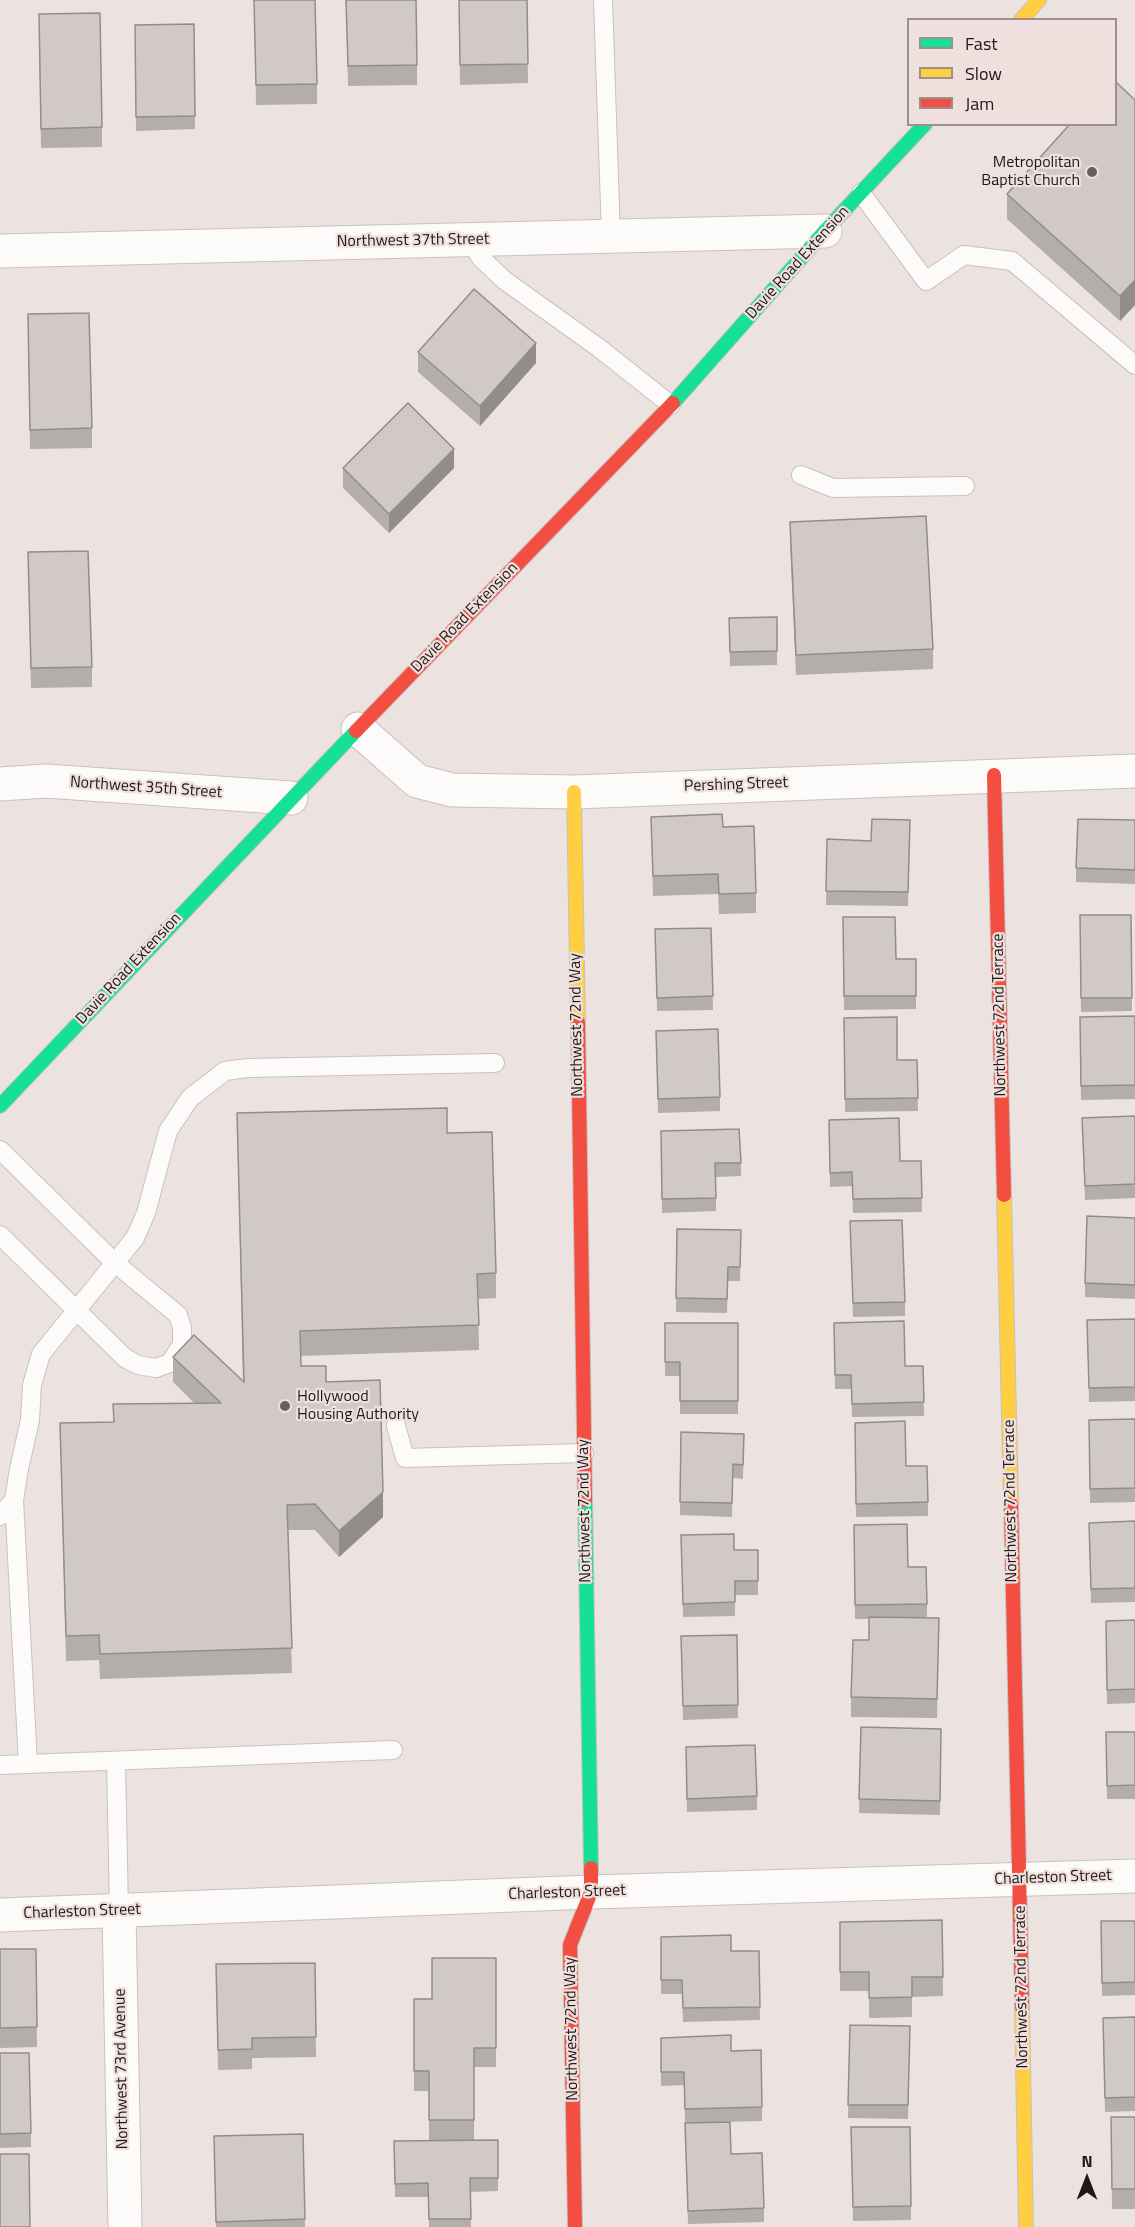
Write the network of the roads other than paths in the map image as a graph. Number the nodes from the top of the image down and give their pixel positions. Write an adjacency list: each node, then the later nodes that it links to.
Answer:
1 (603, 0): 7 (lane)
2 (1039, 0): 3 (street)
3 (1023, 18)
4 (923, 126): 5 (street, Davie Road Extension)
5 (861, 193): 6 (street, Davie Road Extension); 10 (lane)
6 (825, 231): 7 (street, Northwest 37th Street); 11 (street, Davie Road Extension)
7 (612, 236): 8 (street, Northwest 37th Street)
8 (470, 240): 9 (street, Northwest 37th Street); 11 (lane)
9 (0, 251)
10 (1135, 365)
11 (671, 405): 14 (street, Davie Road Extension)
12 (801, 475): 13 (lane)
13 (965, 486)
14 (358, 729): 18 (street, Pershing Street); 19 (street, Davie Road Extension)
15 (1135, 771): 16 (street, Pershing Street)
16 (994, 775): 18 (street, Pershing Street); 35 (street, Northwest 72nd Terrace)
17 (0, 784): 19 (street, Northwest 35th Street)
18 (574, 792): 27 (street, Northwest 72nd Way)
19 (291, 798): 21 (street, Davie Road Extension)
20 (495, 1063): 24 (lane)
21 (0, 1106)
22 (0, 1150): 24 (lane)
23 (0, 1235): 25 (lane)
24 (115, 1263): 25 (lane); 25 (lane)
25 (77, 1309): 28 (lane)
26 (396, 1426): 27 (lane)
27 (584, 1453): 36 (street, Northwest 72nd Way)
28 (14, 1500): 29 (lane); 32 (lane)
29 (0, 1516)
30 (393, 1750): 31 (lane)
31 (116, 1761): 32 (lane); 37 (lane)
32 (28, 1764): 33 (lane)
33 (0, 1765)
34 (1135, 1876): 35 (street, Charleston Street)
35 (1020, 1879): 36 (street, Charleston Street); 41 (street, Northwest 72nd Terrace)
36 (591, 1892): 37 (street, Charleston Street); 40 (street, Northwest 72nd Way)
37 (119, 1911): 38 (street, Charleston Street); 39 (street, Northwest 73rd Avenue)
38 (0, 1915)
39 (125, 2227)
40 (575, 2227)
41 (1026, 2227)

